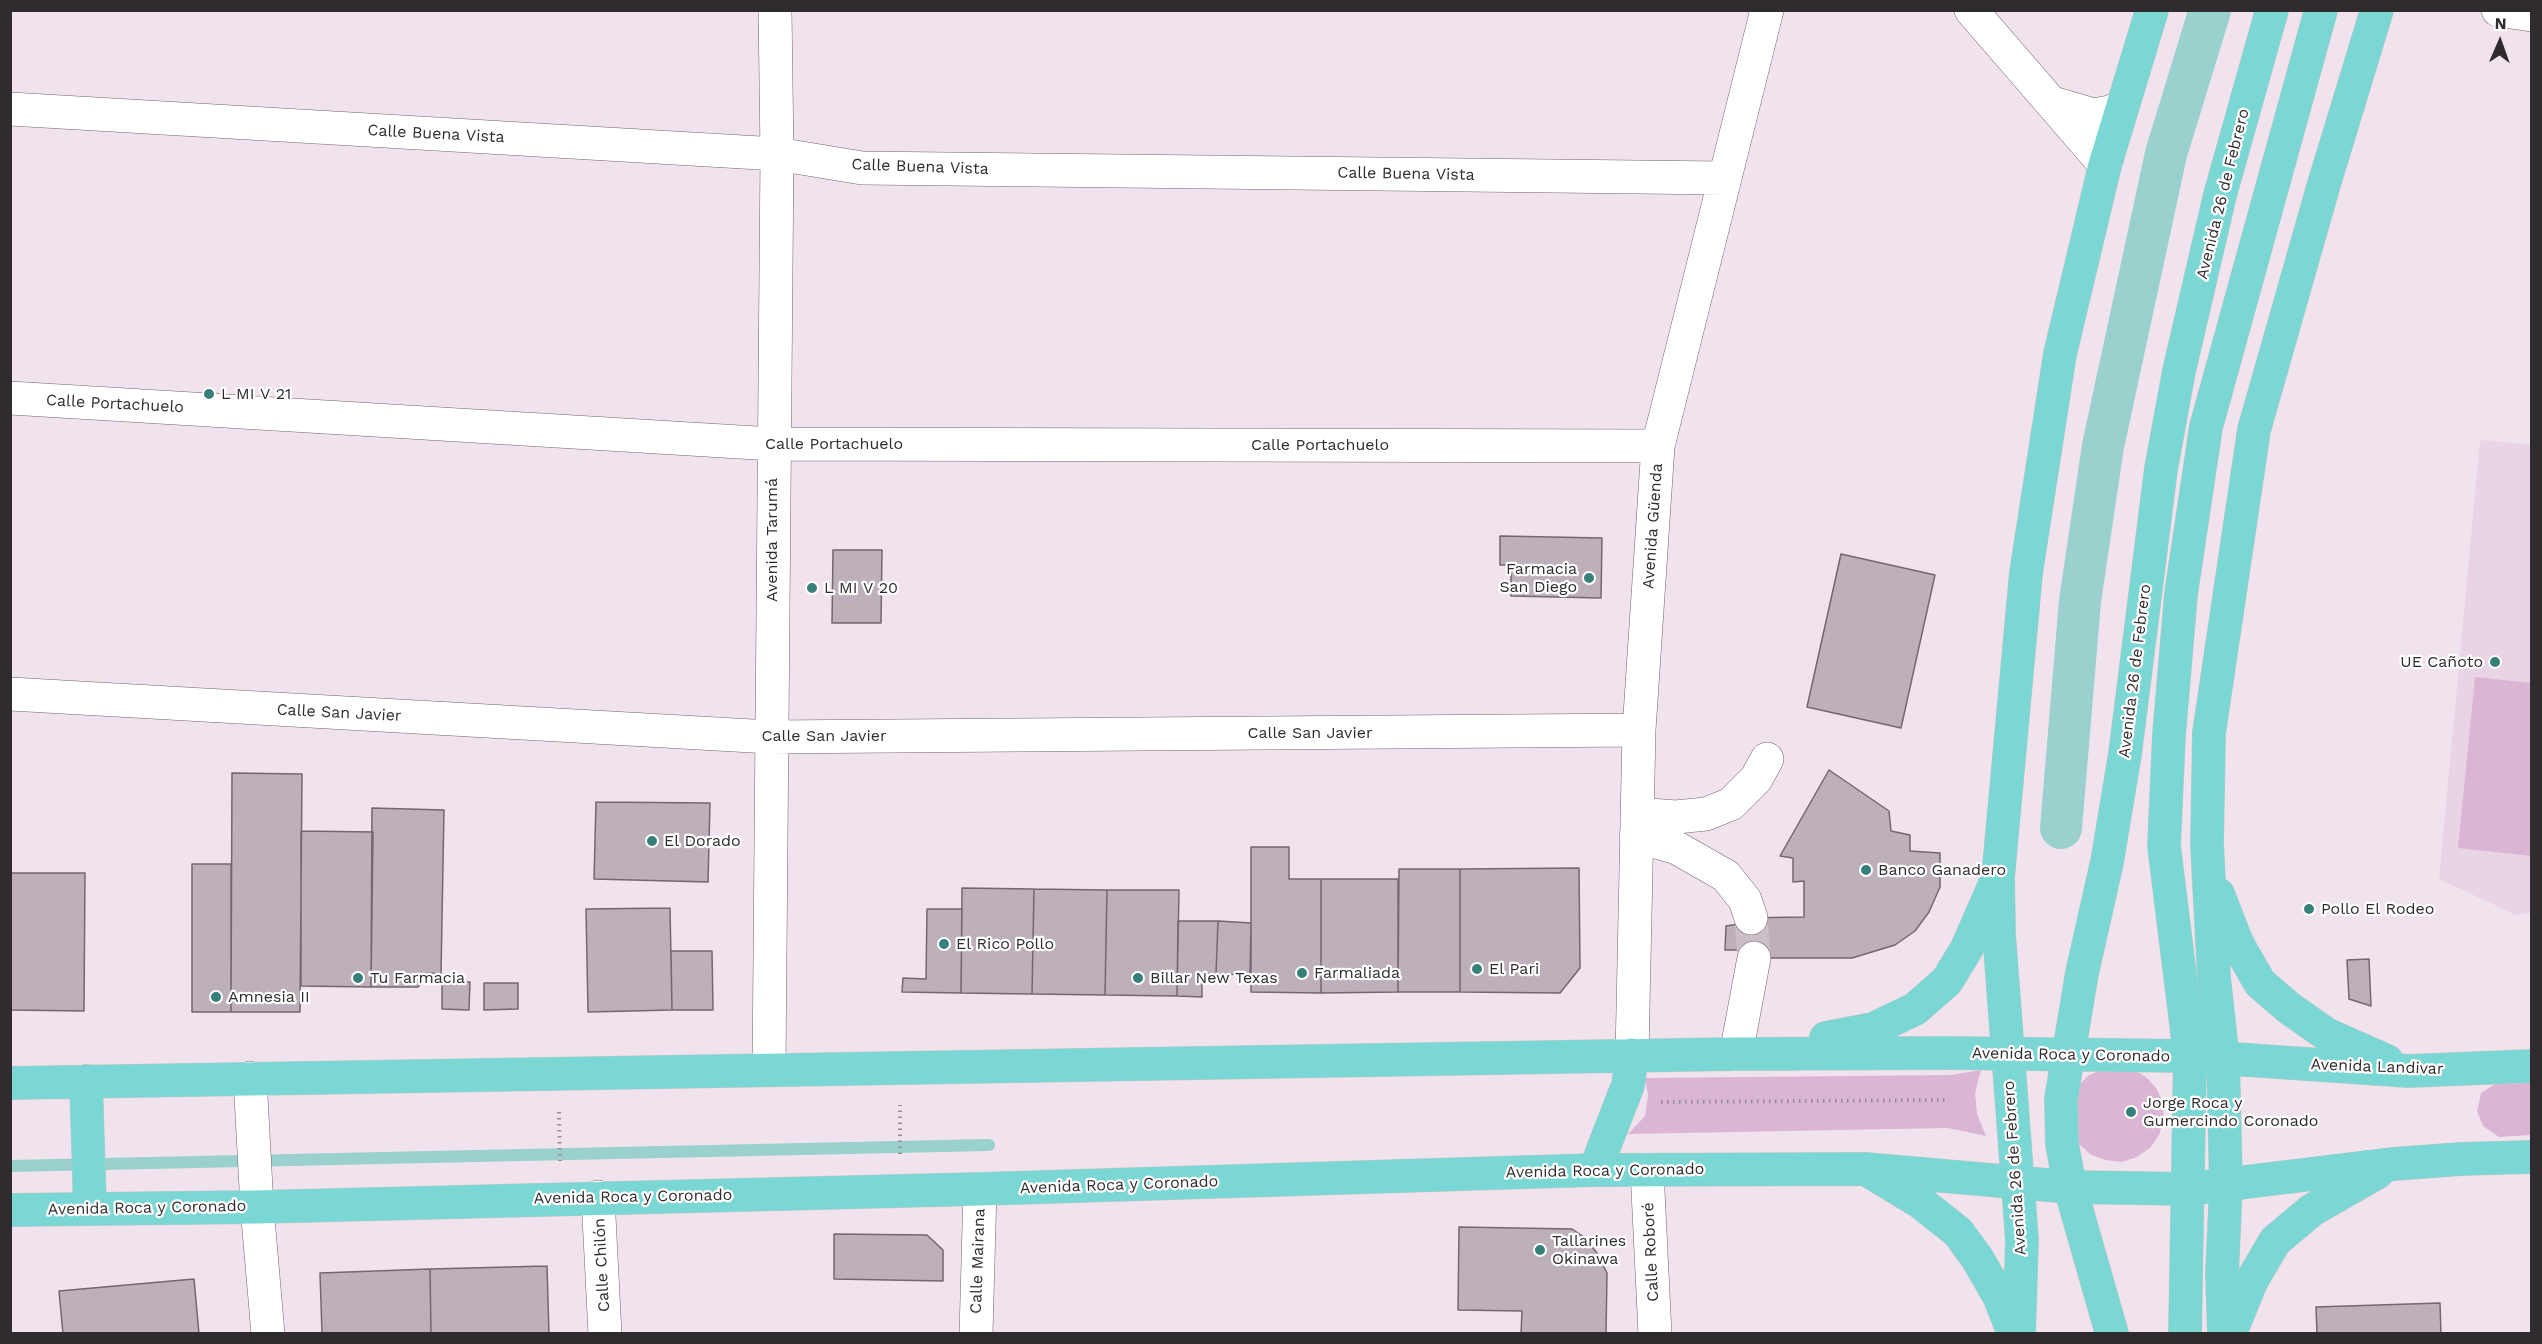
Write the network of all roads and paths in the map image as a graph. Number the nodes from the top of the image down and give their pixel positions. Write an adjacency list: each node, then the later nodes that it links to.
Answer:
1 (775, 10): 13 (street, Avenida Tarumá)
2 (1767, 10): 15 (street, Avenida Güenda)
3 (1971, 10): 10 (street)
4 (2152, 10): 11 (main road, Avenida 26 de Febrero)
5 (2272, 10): 30 (main road, Avenida 26 de Febrero)
6 (2321, 10): 31 (main road)
7 (2377, 10): 24 (main road)
8 (2498, 10): 9 (street)
9 (2532, 15)
10 (2052, 103): 11 (street); 14 (street)
11 (2122, 107): 14 (main road, Avenida 26 de Febrero)
12 (10, 109): 13 (street, Calle Buena Vista)
13 (777, 154): 15 (street, Calle Buena Vista); 17 (street, Avenida Tarumá)
14 (2105, 165): 25 (main road, Avenida 26 de Febrero)
15 (1724, 178): 18 (street, Avenida Güenda)
16 (10, 398): 17 (street, Calle Portachuelo)
17 (773, 444): 18 (street, Calle Portachuelo); 21 (street, Avenida Tarumá)
18 (1658, 446): 20 (street, Avenida Güenda)
19 (10, 694): 21 (street, Calle San Javier)
20 (1639, 730): 21 (street, Calle San Javier); 23 (street, Avenida Güenda)
21 (770, 737): 34 (street, Avenida Tarumá)
22 (1767, 759): 23 (street)
23 (1637, 825): 26 (street); 35 (street, Avenida Güenda)
24 (2207, 844): 32 (main road); 36 (main road)
25 (1998, 877): 28 (main road); 29 (main road, Avenida 26 de Febrero)
26 (1750, 918)
27 (1754, 958): 28 (street)
28 (1744, 1054): 29 (main road, Avenida Roca y Coronado); 35 (main road, Avenida Roca y Coronado)
29 (2008, 1054): 30 (main road, Avenida Roca y Coronado); 50 (main road, Avenida 26 de Febrero)
30 (2067, 1054): 31 (main road, Avenida Roca y Coronado); 52 (main road, Avenida 26 de Febrero)
31 (2190, 1056): 32 (main road, Avenida Roca y Coronado); 54 (main road)
32 (2223, 1059): 36 (main road, Avenida Landivar); 51 (main road)
33 (2532, 1066): 36 (main road, Avenida Landivar)
34 (769, 1069): 35 (main road, Avenida Roca y Coronado); 39 (main road, Avenida Roca y Coronado)
35 (1630, 1070): 40 (path); 48 (main road)
36 (2408, 1071)
37 (86, 1081): 38 (main road, Avenida Roca y Coronado); 39 (main road, Avenida Roca y Coronado); 57 (main road)
38 (10, 1083)
39 (251, 1093): 56 (street)
40 (1948, 1100)
41 (900, 1127): 44 (path)
42 (560, 1131): 46 (path)
43 (2532, 1157): 45 (main road)
44 (900, 1163)
45 (2393, 1164): 51 (main road); 68 (main road)
46 (559, 1169)
47 (1865, 1169): 49 (main road, Avenida Roca y Coronado); 50 (main road, Avenida Roca y Coronado); 63 (main road)
48 (1595, 1170): 49 (main road, Avenida Roca y Coronado); 53 (main road, Avenida Roca y Coronado)
49 (1647, 1170): 62 (street, Calle Roboré)
50 (2018, 1183): 52 (main road, Avenida Roca y Coronado); 64 (main road, Avenida 26 de Febrero)
51 (2226, 1185): 54 (main road, Avenida Roca y Coronado); 67 (main road)
52 (2070, 1187): 54 (main road, Avenida Roca y Coronado); 65 (main road, Avenida 26 de Febrero)
53 (980, 1189): 55 (main road, Avenida Roca y Coronado); 61 (street, Calle Mairana)
54 (2188, 1189): 66 (main road)
55 (598, 1197): 56 (main road, Avenida Roca y Coronado); 60 (street, Calle Chilón)
56 (257, 1198): 57 (main road, Avenida Roca y Coronado); 59 (street)
57 (90, 1200): 58 (main road, Avenida Roca y Coronado)
58 (10, 1210)
59 (268, 1334)
60 (606, 1334)
61 (976, 1334)
62 (1655, 1334)
63 (2014, 1334)
64 (2019, 1334)
65 (2112, 1334)
66 (2185, 1334)
67 (2224, 1334)
68 (2230, 1334)

